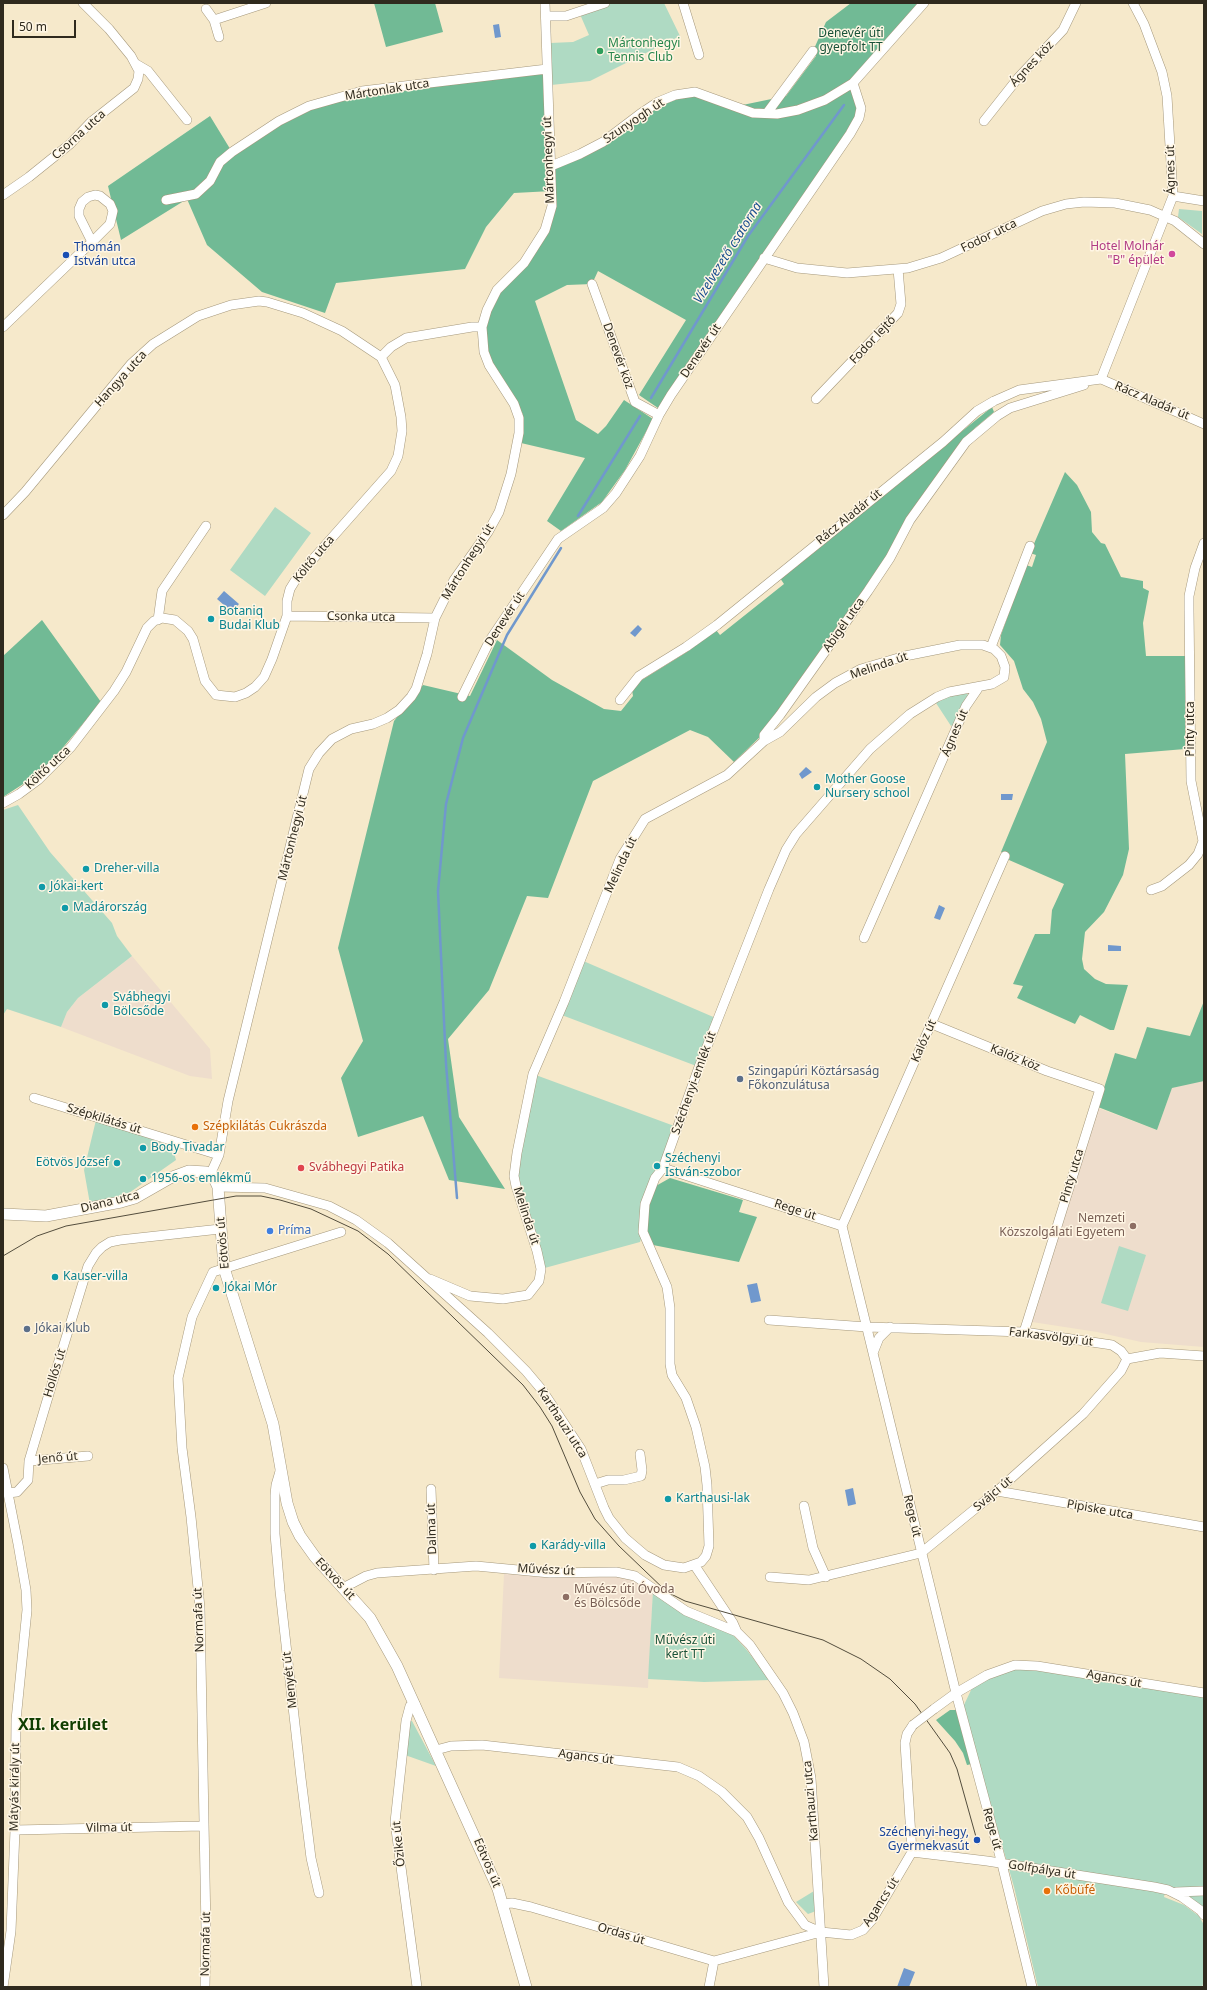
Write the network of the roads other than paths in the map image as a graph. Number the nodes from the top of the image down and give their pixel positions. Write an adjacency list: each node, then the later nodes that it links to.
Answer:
1 (83, 3): 15 (street)
2 (266, 3): 11 (street)
3 (545, 3): 10 (street, Mártonhegyi út)
4 (605, 3): 10 (street)
5 (683, 3): 14 (street)
6 (924, 3): 17 (street)
7 (1076, 3): 20 (street, Ágnes köz)
8 (1133, 3): 23 (street, Ágnes út)
9 (206, 9): 11 (street)
10 (546, 16): 16 (street, Mártonhegyi út)
11 (214, 20): 12 (street)
12 (219, 37)
13 (813, 51): 18 (street)
14 (699, 55)
15 (136, 64): 19 (street); 22 (street, Csorna utca)
16 (547, 69): 21 (street, Mártonhegyi út); 24 (street, Mártonlak utca)
17 (853, 83): 18 (street, Szunyogh út); 29 (street, Denevér út)
18 (767, 113): 21 (street, Szunyogh út)
19 (187, 120)
20 (984, 121)
21 (552, 166): 33 (street, Mártonhegyi út)
22 (3, 195)
23 (1173, 196): 25 (street); 26 (street, Ágnes út)
24 (166, 200)
25 (1204, 201)
26 (1166, 216): 28 (street, Fodor utca); 30 (street, Fodor utca); 35 (street, Ágnes út)
27 (92, 242): 27 (street); 32 (street)
28 (1204, 244)
29 (764, 258): 30 (street, Fodor utca); 37 (street, Denevér út)
30 (898, 268): 36 (street, Fodor lejtő)
31 (592, 284): 37 (street, Denevér köz)
32 (3, 327)
33 (482, 327): 34 (street); 45 (street, Mártonhegyi út)
34 (381, 357): 40 (street, Hangya utca); 44 (street, Költő utca)
35 (1101, 379): 38 (street, Rácz Aladár út); 39 (street, Rácz Aladár út); 50 (street, Rácz Aladár út)
36 (816, 399)
37 (659, 416): 49 (street, Denevér út)
38 (1204, 424)
39 (921, 505): 51 (street, Abigél utca)
40 (3, 515)
41 (206, 526): 46 (street)
42 (1204, 543): 54 (street, Pinty utca)
43 (1030, 546): 47 (street)
44 (286, 616): 45 (street, Csonka utca); 46 (street, Költő utca)
45 (435, 618): 59 (street, Mártonhegyi út)
46 (158, 620): 52 (street, Költő utca)
47 (991, 647): 48 (street); 51 (street, Melinda út)
48 (979, 687): 55 (street, Ágnes út); 60 (street, Széchenyi-emlék út)
49 (462, 697)
50 (620, 700)
51 (764, 741): 68 (street, Melinda út)
52 (3, 803)
53 (1005, 856): 56 (street, Kalóz út)
54 (1151, 890)
55 (864, 938)
56 (932, 1024): 57 (street, Kalóz köz); 64 (street, Kalóz út)
57 (1100, 1089): 72 (street, Pinty utca)
58 (34, 1098): 59 (street, Szépkilátás út)
59 (219, 1155): 61 (street)
60 (663, 1168): 64 (street, Rege út); 88 (street, Széchenyi-emlék út)
61 (210, 1175): 62 (street); 63 (street, Diana utca)
62 (218, 1187): 65 (street, Eötvös út); 68 (street, Karthauzi utca)
63 (3, 1214)
64 (842, 1226): 70 (street, Rege út)
65 (220, 1229): 67 (street, Eötvös út); 78 (street, Hollós út)
66 (341, 1232): 67 (street)
67 (224, 1268): 79 (street, Eötvös út); 98 (street, Normafa út)
68 (430, 1279): 81 (street, Karthauzi utca)
69 (769, 1320): 70 (street, Farkasvölgyi út)
70 (867, 1327): 71 (street, Farkasvölgyi út); 73 (street, Rege út)
71 (890, 1327): 72 (street, Farkasvölgyi út); 73 (street)
72 (1024, 1332): 75 (street, Farkasvölgyi út)
73 (873, 1353): 87 (street, Rege út)
74 (1204, 1356): 75 (street)
75 (1127, 1359): 83 (street, Svájci út)
76 (640, 1454): 81 (street)
77 (88, 1456): 78 (street, Jenő út)
78 (29, 1460): 84 (street, Hollós út)
79 (281, 1467): 92 (street, Eötvös út); 104 (street, Menyét út)
80 (3, 1468): 84 (street, Mátyás király út)
81 (595, 1484): 88 (street, Karthauzi utca)
82 (431, 1489): 89 (street, Dalma út)
83 (997, 1491): 86 (street, Pipiske utca); 87 (street, Svájci út)
84 (8, 1493): 99 (street, Mátyás király út)
85 (804, 1506): 91 (street)
86 (1204, 1527)
87 (921, 1553): 91 (street, Svájci út); 94 (street, Rege út)
88 (695, 1566): 93 (street, Karthauzi utca)
89 (434, 1570): 92 (street, Művész út); 93 (street, Művész út)
90 (770, 1577): 91 (street, Svájci út)
91 (826, 1577)
92 (343, 1588): 96 (street, Eötvös út)
93 (737, 1632): 107 (street, Karthauzi utca)
94 (956, 1693): 95 (street, Agancs út); 100 (street, Agancs út, bridge); 101 (street, Rege út)
95 (1204, 1694)
96 (414, 1704): 97 (street, Eötvös út); 111 (street, Őzike út)
97 (436, 1750): 105 (street, Eötvös út); 107 (street, Agancs út)
98 (204, 1826): 99 (street, Vilma út); 110 (street, Normafa út)
99 (15, 1830): 109 (street, Mátyás király út)
100 (912, 1852): 101 (street, Golfpálya út); 107 (street, Agancs út)
101 (1002, 1864): 103 (street, Golfpálya út); 115 (street, Rege út)
102 (1204, 1891): 103 (street, Golfpálya út)
103 (1172, 1892): 106 (street, Golfpálya út)
104 (319, 1893)
105 (503, 1904): 108 (street, Ordas út); 112 (street, Eötvös út)
106 (1204, 1915)
107 (821, 1932): 108 (street); 114 (street, Karthauzi utca)
108 (714, 1961): 113 (street)
109 (3, 1987)
110 (205, 1987)
111 (417, 1987)
112 (526, 1987)
113 (709, 1987)
114 (824, 1987)
115 (1032, 1987)

